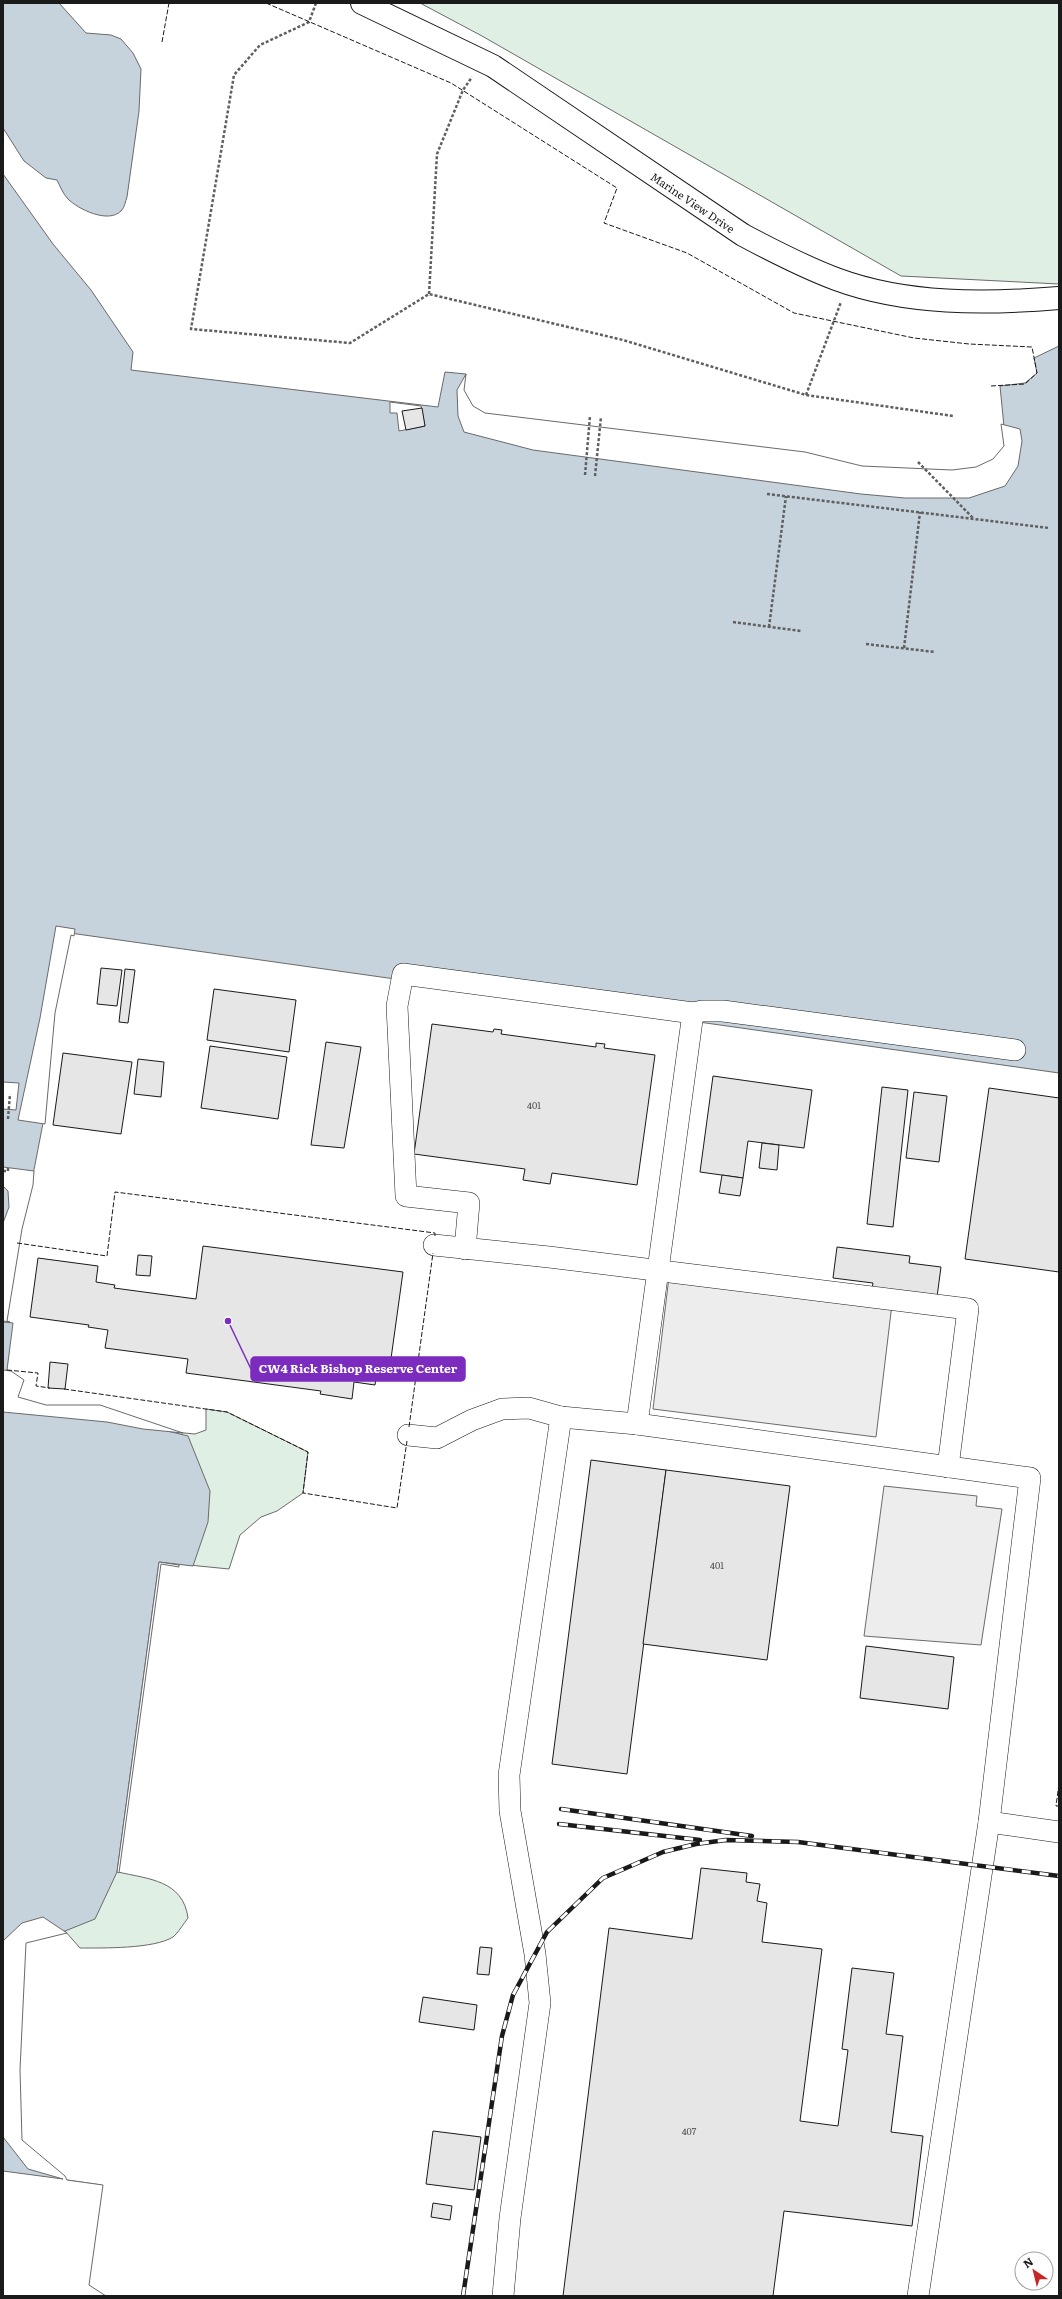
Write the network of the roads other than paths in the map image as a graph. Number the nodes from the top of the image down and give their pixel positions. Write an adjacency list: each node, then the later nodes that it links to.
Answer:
1 (362, 3): 2 (main road, Marine View Drive)
2 (1059, 298)
3 (693, 1013): 4 (street); 6 (street); 7 (street)
4 (1014, 1050)
5 (434, 1245): 6 (street)
6 (465, 1249): 7 (street)
7 (658, 1270): 9 (street); 11 (street)
8 (561, 1417): 9 (street); 10 (street); 14 (street)
9 (637, 1424): 11 (street)
10 (408, 1435)
11 (948, 1467): 12 (street)
12 (989, 1822): 13 (street); 15 (street)
13 (1059, 1832)
14 (503, 2296)
15 (918, 2296)

